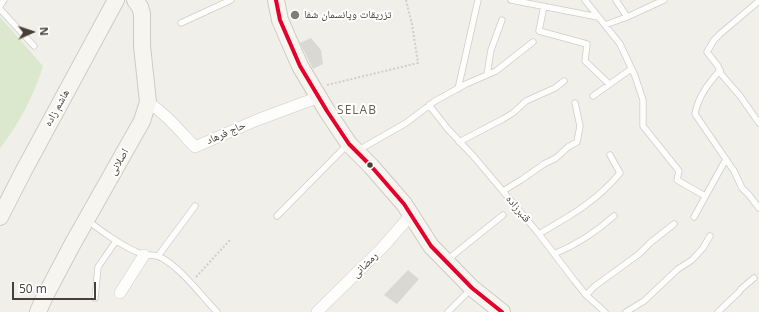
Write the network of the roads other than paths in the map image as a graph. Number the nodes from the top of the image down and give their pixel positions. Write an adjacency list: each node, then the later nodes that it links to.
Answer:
1 (4, 0): 13 (lane)
2 (116, 0): 45 (street, هاشم زاده)
3 (135, 0): 29 (street, اصلانی)
4 (231, 0): 17 (lane)
5 (276, 0): 27 (street)
6 (478, 0): 26 (lane)
7 (511, 0): 12 (lane)
8 (585, 0): 14 (lane)
9 (616, 0): 15 (lane)
10 (664, 0): 15 (lane)
11 (759, 1): 22 (lane)
12 (544, 6): 14 (lane); 25 (lane)
13 (0, 7): 20 (lane)
14 (598, 17): 18 (lane)
15 (627, 17): 18 (lane)
16 (502, 20): 23 (lane)
17 (181, 22)
18 (605, 25): 21 (lane)
19 (533, 42): 23 (lane)
20 (34, 46)
21 (631, 68): 25 (lane); 38 (lane)
22 (720, 70): 32 (lane); 36 (lane)
23 (487, 75): 26 (lane)
24 (564, 82): 33 (lane)
25 (609, 84): 28 (lane)
26 (458, 89): 31 (lane)
27 (316, 93): 29 (street, حاج فرهاد); 34 (street)
28 (593, 96)
29 (148, 102): 47 (street, اصلانی)
30 (575, 103): 37 (lane)
31 (429, 105): 33 (lane, قنبرزاده); 34 (lane)
32 (759, 123)
33 (459, 142): 37 (lane, قنبرزاده)
34 (353, 148): 41 (street); 43 (lane)
35 (610, 155): 49 (lane)
36 (726, 159): 38 (lane); 40 (lane)
37 (503, 191): 49 (lane, قنبرزاده)
38 (705, 196): 46 (lane)
39 (195, 206): 54 (lane)
40 (759, 208)
41 (411, 215): 55 (street); 63 (street, رمضانی)
42 (503, 215): 55 (lane)
43 (277, 216)
44 (614, 216): 52 (lane)
45 (0, 217)
46 (694, 218)
47 (86, 220): 51 (lane); 61 (street, اصلانی)
48 (674, 224): 59 (lane)
49 (539, 234): 52 (lane, قنبرزاده)
50 (710, 236): 67 (lane)
51 (116, 241): 53 (lane); 60 (lane)
52 (554, 254): 59 (lane, قنبرزاده)
53 (144, 255): 54 (lane); 58 (street)
54 (158, 256): 62 (lane)
55 (446, 261): 57 (street)
56 (754, 278): 68 (lane)
57 (472, 288): 64 (lane); 65 (street)
58 (120, 294)
59 (586, 295): 66 (lane, قنبرزاده)
60 (95, 298)
61 (38, 312)
62 (217, 312)
63 (317, 312)
64 (448, 312)
65 (502, 312)
66 (605, 312)
67 (626, 312)
68 (718, 312)

